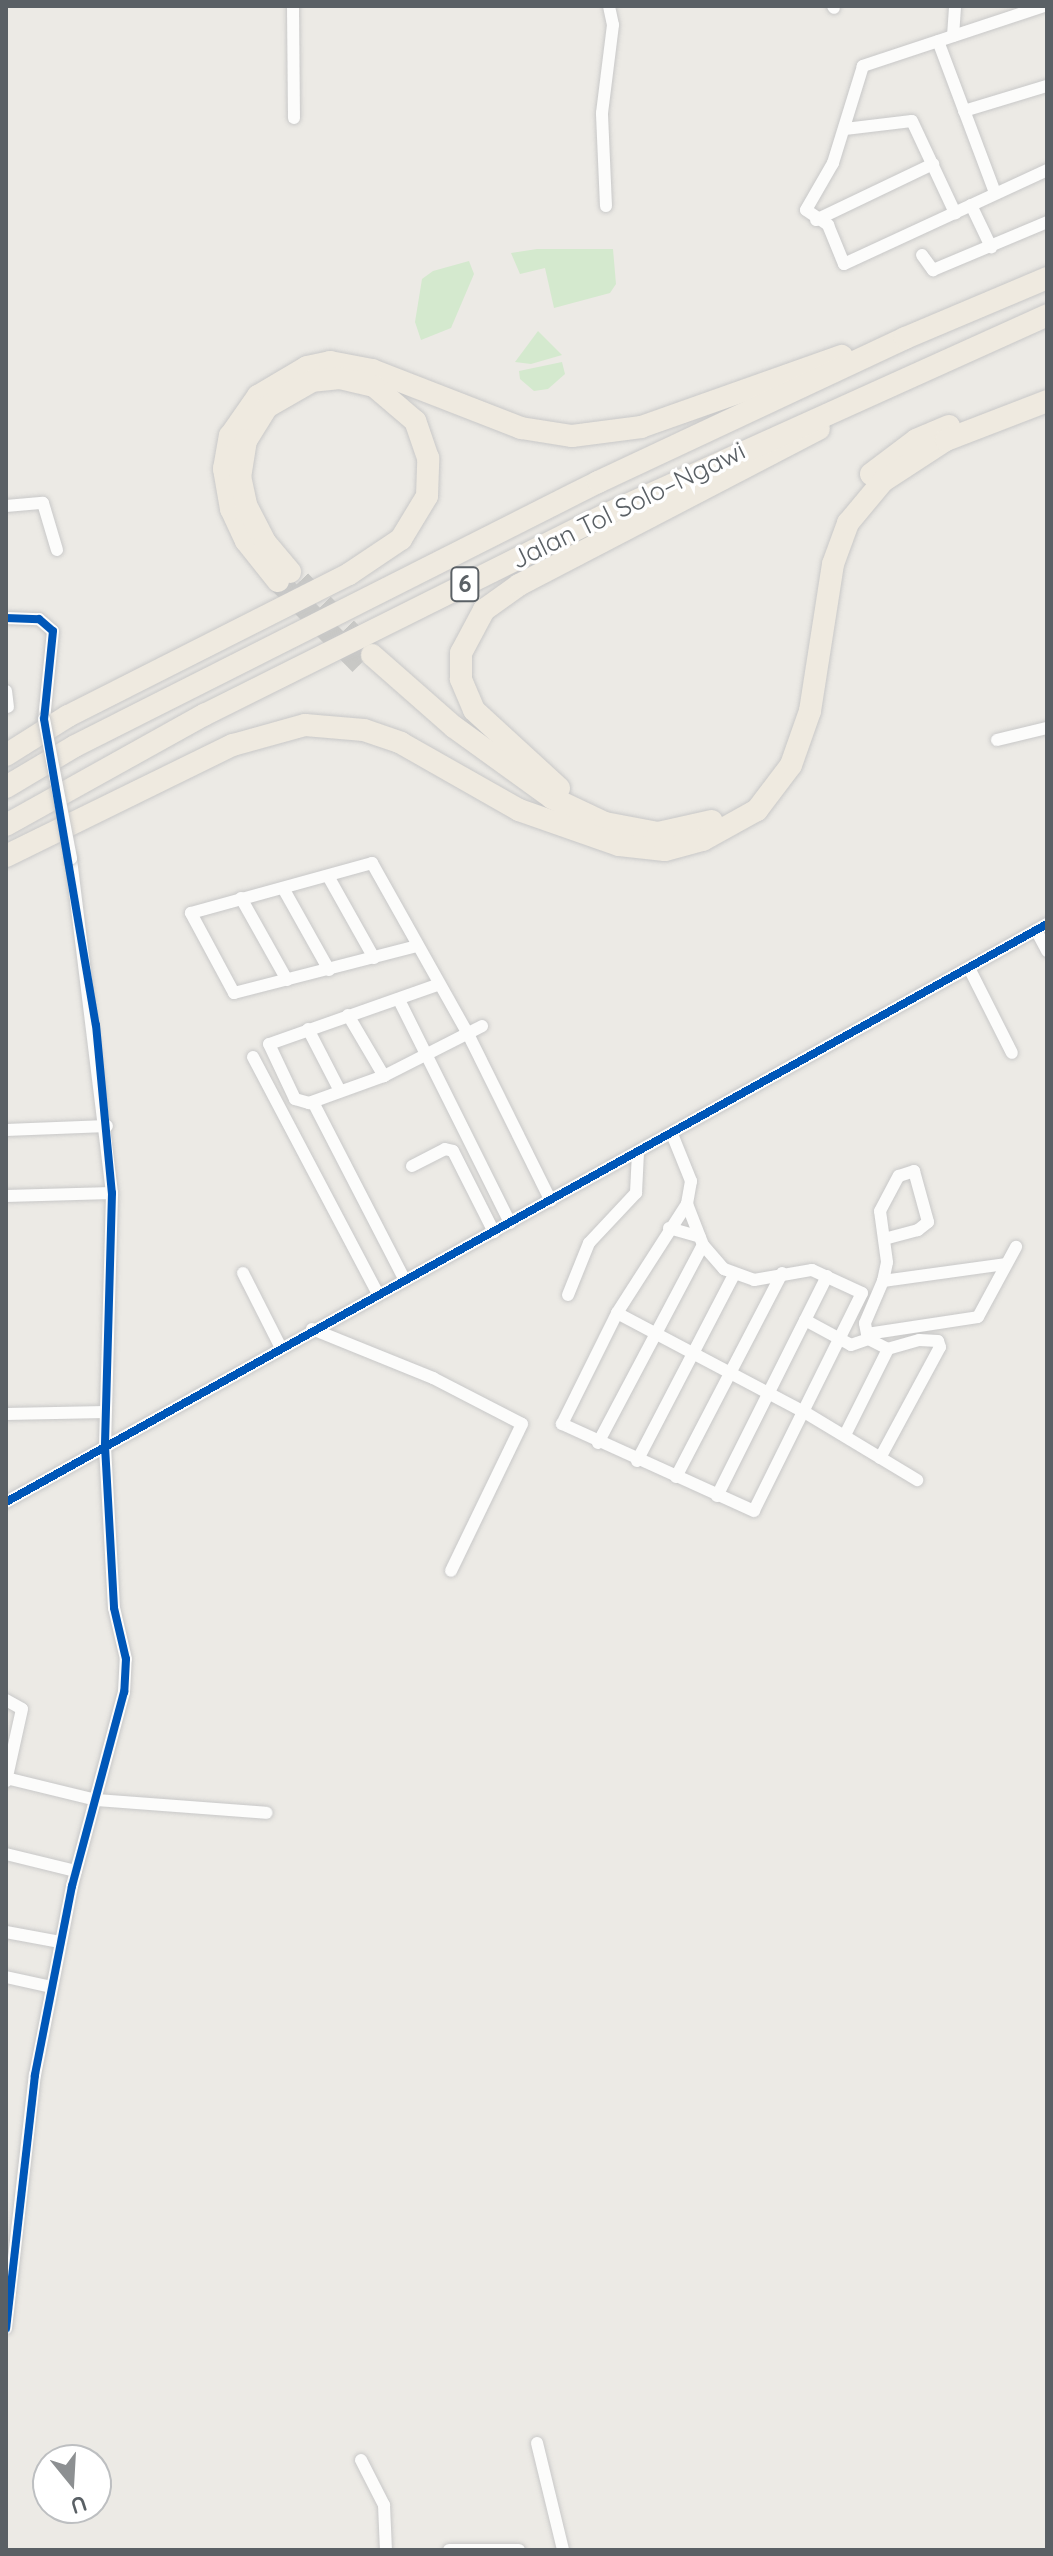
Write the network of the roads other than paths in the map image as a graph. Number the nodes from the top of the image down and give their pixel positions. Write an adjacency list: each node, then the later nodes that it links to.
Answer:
1 (293, 6): 9 (street)
2 (609, 6): 15 (street)
3 (955, 6): 5 (street)
4 (1044, 6): 5 (street)
5 (953, 36): 6 (street)
6 (938, 41): 8 (street); 10 (street)
7 (1047, 86): 8 (street)
8 (964, 111): 13 (street)
9 (294, 118)
10 (845, 129): 11 (street); 17 (street)
11 (933, 164): 16 (street); 17 (street)
12 (1047, 170): 13 (street)
13 (995, 193): 14 (street)
14 (971, 205): 16 (street); 19 (street)
15 (606, 206)
16 (955, 213): 17 (street)
17 (816, 220)
18 (1047, 222): 19 (street)
19 (991, 247): 20 (street)
20 (922, 255)
21 (1047, 278): 23 (highway, Jalan Tol Solo–Ngawi / 6)
22 (1047, 315): 24 (highway, Jalan Tol Solo–Ngawi / 6)
23 (905, 338): 34 (highway); 35 (highway, Jalan Tol Solo–Ngawi / 6)
24 (935, 363): 36 (highway); 37 (highway, Jalan Tol Solo–Ngawi / 6)
25 (1047, 385): 36 (highway)
26 (1047, 401): 38 (highway)
27 (6, 506): 28 (street)
28 (57, 550)
29 (6, 618): 62 (street, bridge)
30 (6, 691): 31 (street)
31 (8, 707)
32 (1044, 735): 33 (street)
33 (997, 740)
34 (6, 755)
35 (6, 787)
36 (590, 815): 38 (highway)
37 (6, 825)
38 (567, 827): 39 (highway)
39 (6, 856)
40 (328, 876): 41 (street); 44 (street); 46 (street)
41 (283, 888): 42 (street); 48 (street)
42 (241, 898): 49 (street); 49 (street)
43 (1041, 927): 45 (street); 47 (street)
44 (417, 946): 46 (street); 50 (street)
45 (1047, 951)
46 (374, 958): 48 (street)
47 (969, 968): 56 (street); 64 (street)
48 (329, 970): 49 (street)
49 (287, 980)
50 (437, 985): 51 (street); 55 (street)
51 (399, 1000): 52 (street); 57 (street)
52 (348, 1015): 54 (street); 59 (street)
53 (482, 1026): 55 (street)
54 (308, 1029): 60 (street); 60 (street)
55 (468, 1034): 57 (street); 69 (street)
56 (1012, 1053)
57 (426, 1055): 59 (street); 71 (street)
58 (253, 1057): 84 (street)
59 (384, 1076): 60 (street)
60 (339, 1089)
61 (315, 1106): 82 (street)
62 (107, 1126): 63 (street); 67 (street)
63 (6, 1130)
64 (672, 1134): 65 (street); 70 (street)
65 (638, 1152): 69 (street); 85 (street)
66 (412, 1166): 73 (street)
67 (112, 1193): 68 (street); 97 (street)
68 (6, 1196)
69 (551, 1201): 71 (street)
70 (687, 1204): 72 (street); 75 (street)
71 (510, 1223): 73 (street)
72 (669, 1228): 75 (street); 86 (street)
73 (494, 1232): 82 (street)
74 (885, 1239): 74 (street); 83 (street)
75 (701, 1241): 80 (street); 89 (street)
76 (1016, 1247): 77 (street)
77 (1005, 1264): 83 (street); 90 (street)
78 (243, 1273): 92 (street)
79 (782, 1273): 80 (street); 81 (street); 95 (street)
80 (734, 1275): 94 (street)
81 (827, 1276): 87 (street); 91 (street)
82 (405, 1280): 84 (street)
83 (883, 1281): 90 (street)
84 (378, 1294): 88 (street)
85 (568, 1295)
86 (617, 1313): 89 (street); 101 (street)
87 (805, 1320): 91 (street); 96 (street)
88 (312, 1329): 92 (street); 109 (street)
89 (654, 1334): 94 (street); 101 (street)
90 (868, 1337): 91 (street); 93 (street)
91 (843, 1339): 98 (street)
92 (280, 1346): 102 (street)
93 (888, 1349): 100 (street); 103 (street)
94 (691, 1354): 95 (street); 104 (street)
95 (729, 1374): 96 (street); 105 (street)
96 (768, 1394): 98 (street); 107 (street)
97 (105, 1412): 99 (street); 102 (street)
98 (806, 1413): 100 (street); 107 (street)
99 (6, 1414)
100 (845, 1435): 103 (street)
101 (598, 1443): 104 (street)
102 (105, 1446): 108 (street); 112 (street)
103 (880, 1458): 106 (street)
104 (637, 1461): 105 (street)
105 (676, 1477): 107 (street)
106 (917, 1480)
107 (717, 1496)
108 (6, 1502)
109 (451, 1571)
110 (6, 1700): 111 (street)
111 (6, 1779): 112 (street)
112 (96, 1800): 113 (street); 115 (street)
113 (267, 1813)
114 (6, 1854): 115 (street)
115 (76, 1871): 117 (street)
116 (6, 1932): 117 (street)
117 (60, 1942): 119 (street)
118 (6, 1977): 119 (street)
119 (51, 1987): 120 (street)
120 (6, 2328)
121 (537, 2443): 126 (street)
122 (361, 2460): 124 (street)
123 (445, 2547): 125 (street)
124 (386, 2550)
125 (519, 2550)
126 (563, 2550)

